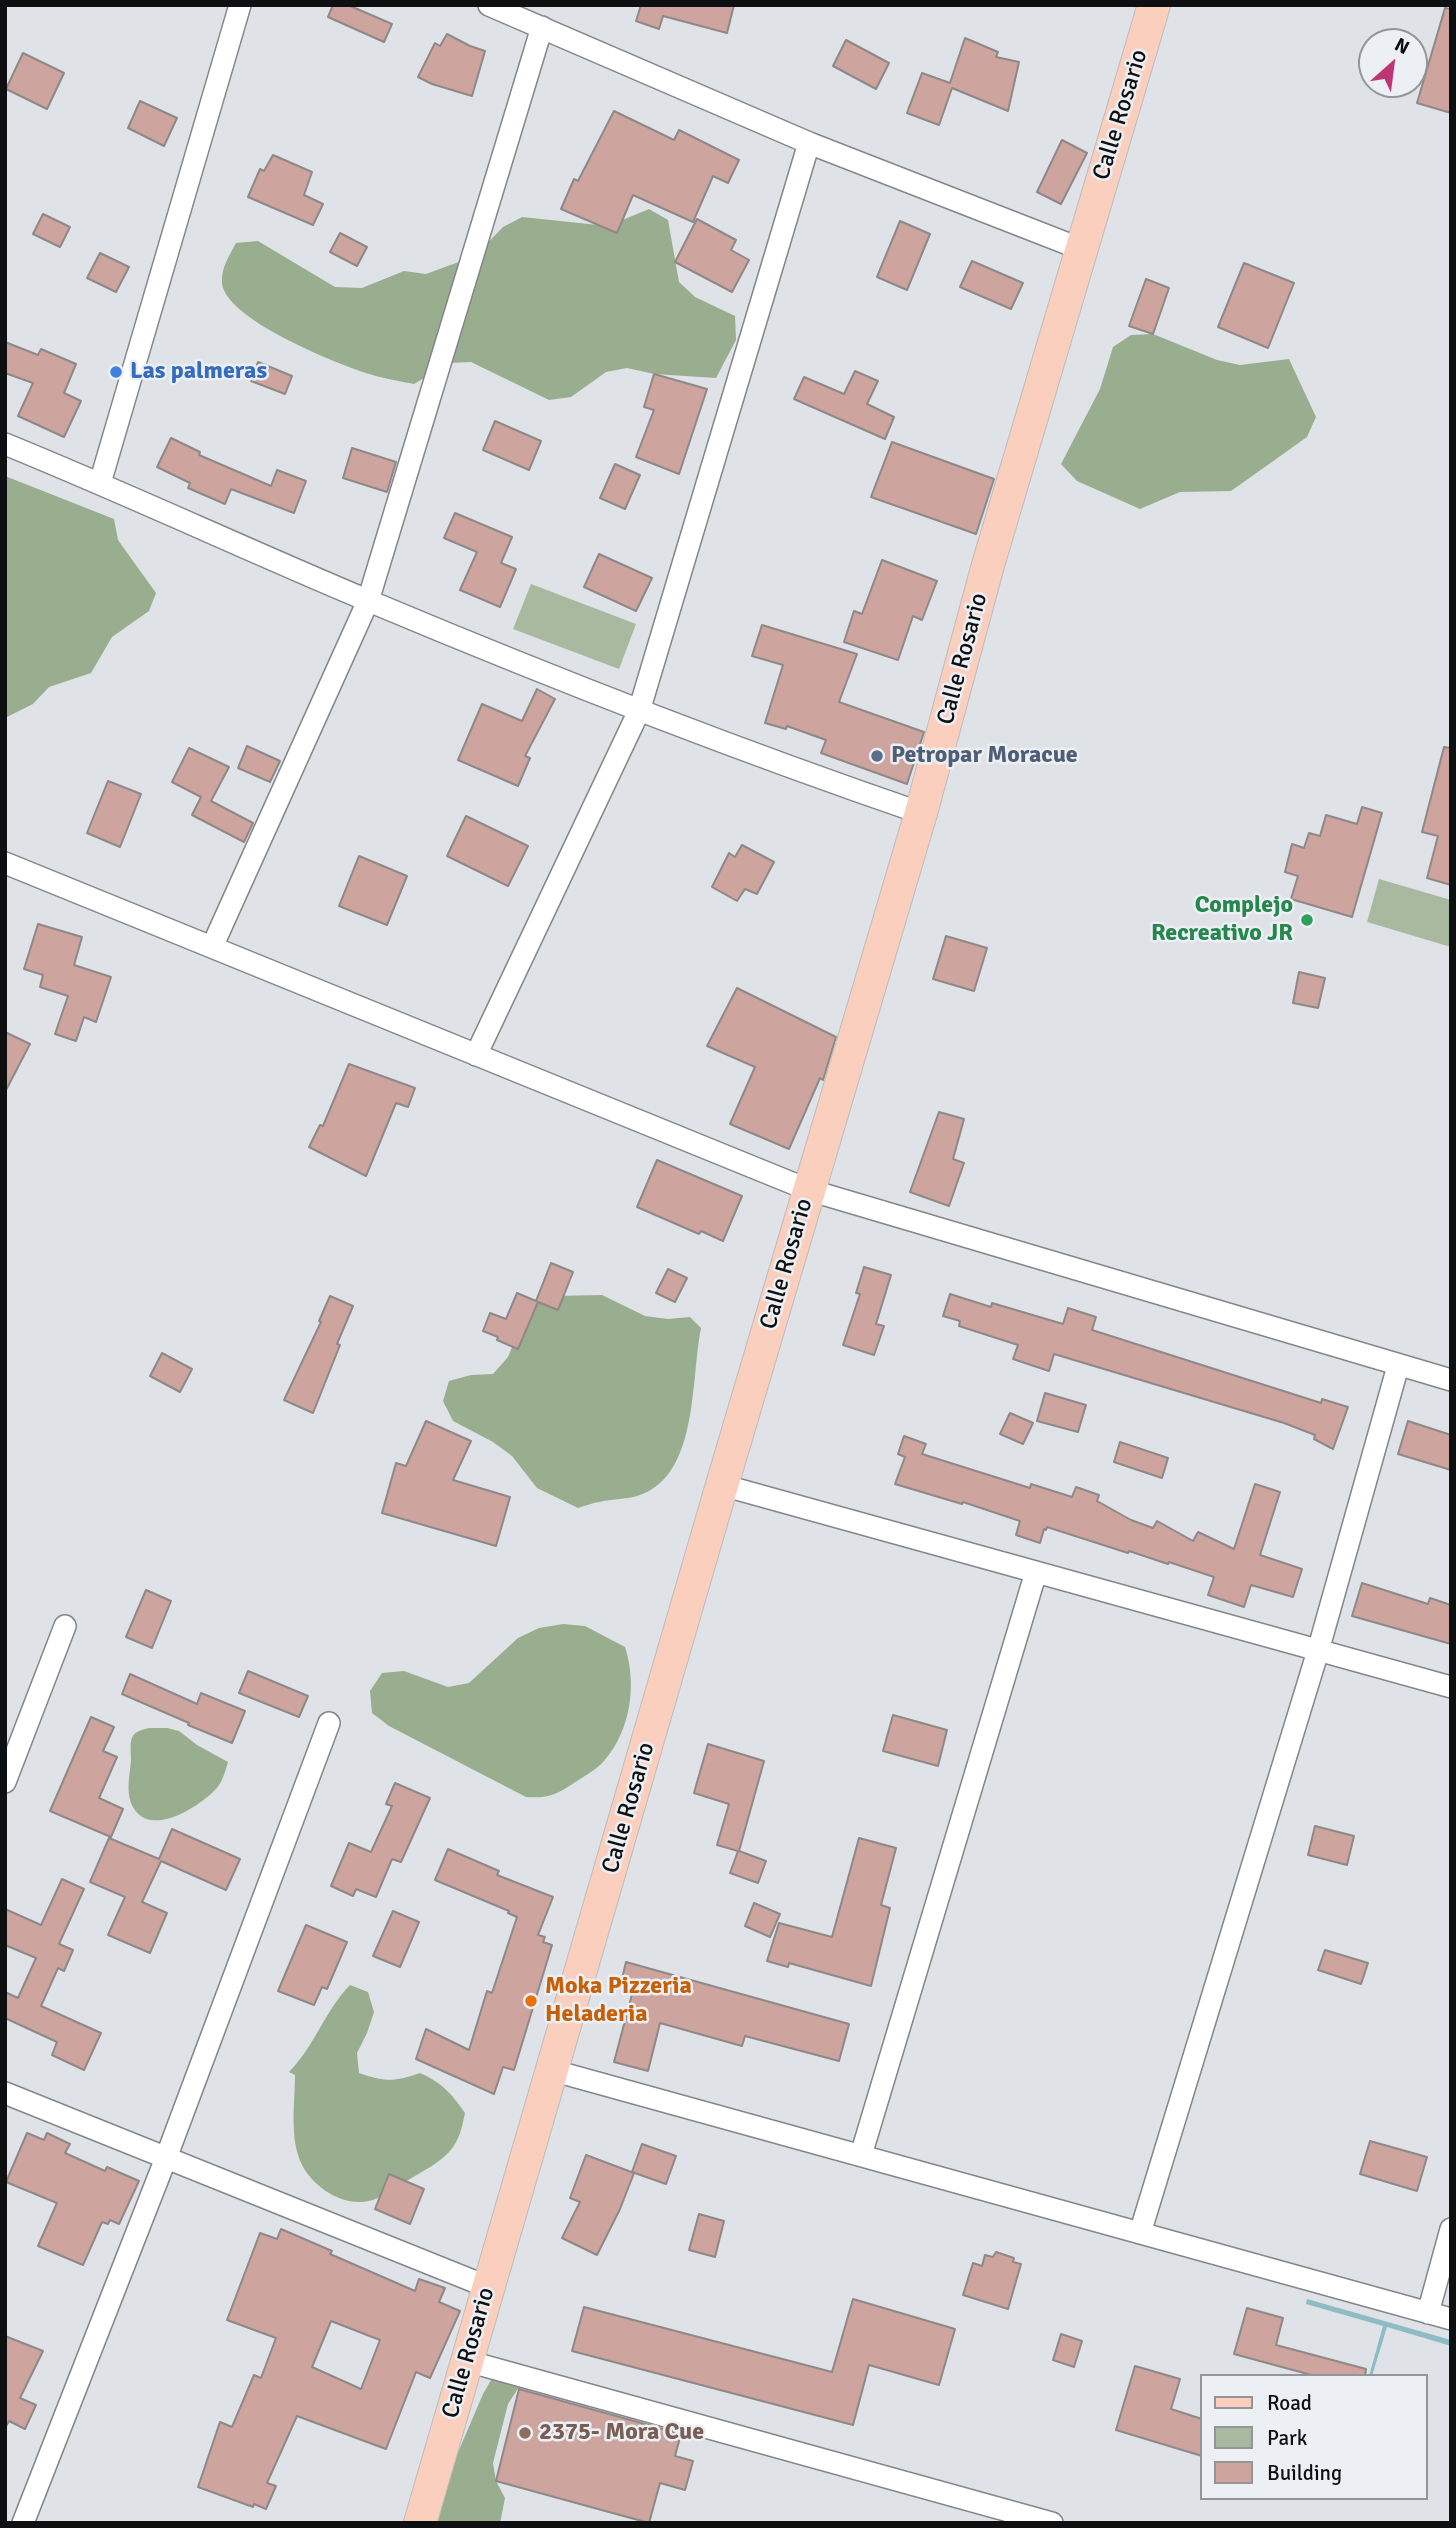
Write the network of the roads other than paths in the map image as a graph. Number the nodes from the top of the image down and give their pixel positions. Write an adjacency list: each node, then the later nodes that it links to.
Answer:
1 (240, 5): 8 (street)
2 (489, 5): 4 (street)
3 (1154, 5): 6 (main road, Calle Rosario)
4 (542, 27): 5 (street); 9 (street)
5 (809, 143): 6 (street); 10 (street)
6 (1081, 249): 11 (main road, Calle Rosario)
7 (5, 444): 8 (street)
8 (100, 482): 9 (street)
9 (368, 601): 10 (street); 13 (street)
10 (639, 711): 11 (street); 14 (street)
11 (921, 813): 15 (main road, Calle Rosario)
12 (5, 863): 13 (street)
13 (212, 947): 14 (street)
14 (477, 1055): 15 (street)
15 (809, 1190): 16 (street); 18 (main road, Calle Rosario)
16 (1398, 1366): 17 (street); 21 (street)
17 (1451, 1380)
18 (722, 1485): 19 (street); 25 (main road, Calle Rosario)
19 (1036, 1572): 21 (street); 27 (street)
20 (65, 1626): 24 (street)
21 (1318, 1651): 22 (street); 30 (street)
22 (1451, 1687)
23 (329, 1724): 28 (street)
24 (5, 1782)
25 (551, 2070): 27 (street); 31 (main road, Calle Rosario)
26 (5, 2093): 28 (street)
27 (861, 2155): 30 (street)
28 (166, 2158): 31 (street); 35 (street)
29 (1451, 2229): 32 (street)
30 (1140, 2233): 32 (street)
31 (488, 2287): 34 (main road, Calle Rosario)
32 (1428, 2313): 33 (street)
33 (1451, 2319)
34 (467, 2361): 36 (main road, Calle Rosario); 37 (street)
35 (23, 2523)
36 (420, 2523)
37 (1052, 2523)

